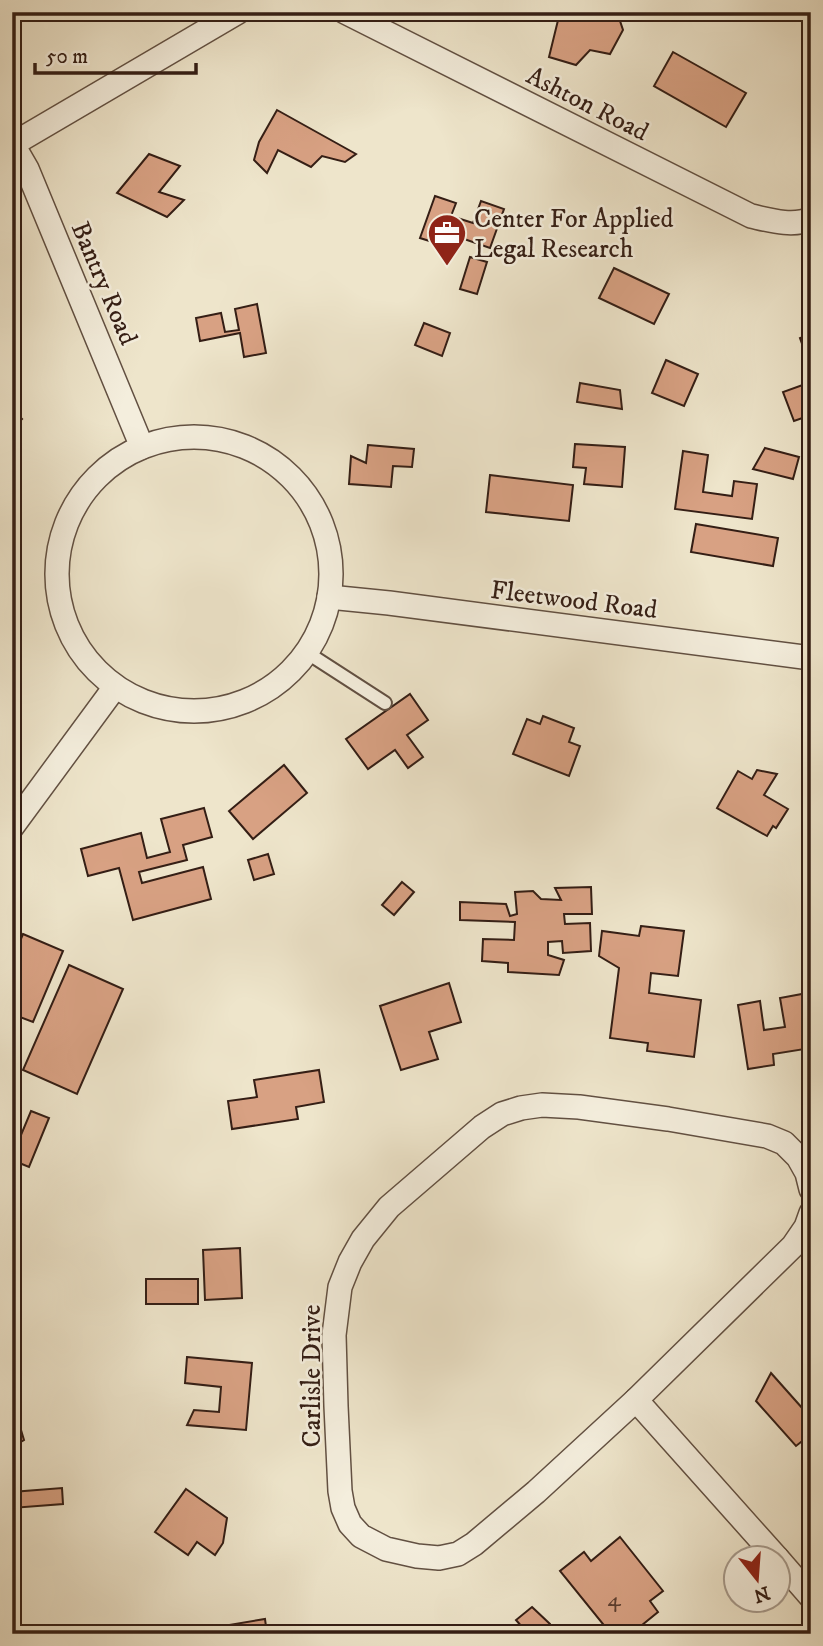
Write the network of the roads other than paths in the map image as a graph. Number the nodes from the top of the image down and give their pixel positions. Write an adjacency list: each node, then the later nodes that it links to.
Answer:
1 (238, 12): 3 (street)
2 (345, 12): 4 (street, Ashton Road)
3 (13, 144): 5 (street, Bantry Road)
4 (811, 219)
5 (142, 447): 6 (street); 9 (street)
6 (329, 597): 7 (street); 8 (street, Fleetwood Road)
7 (306, 652): 9 (street); 10 (lane)
8 (811, 658)
9 (115, 687): 11 (street)
10 (385, 703)
11 (12, 827)
12 (811, 1189): 14 (street, Carlisle Drive)
13 (811, 1213): 14 (street, Carlisle Drive)
14 (636, 1400): 15 (street)
15 (764, 1544)
16 (792, 1576): 17 (street)
17 (811, 1597)

